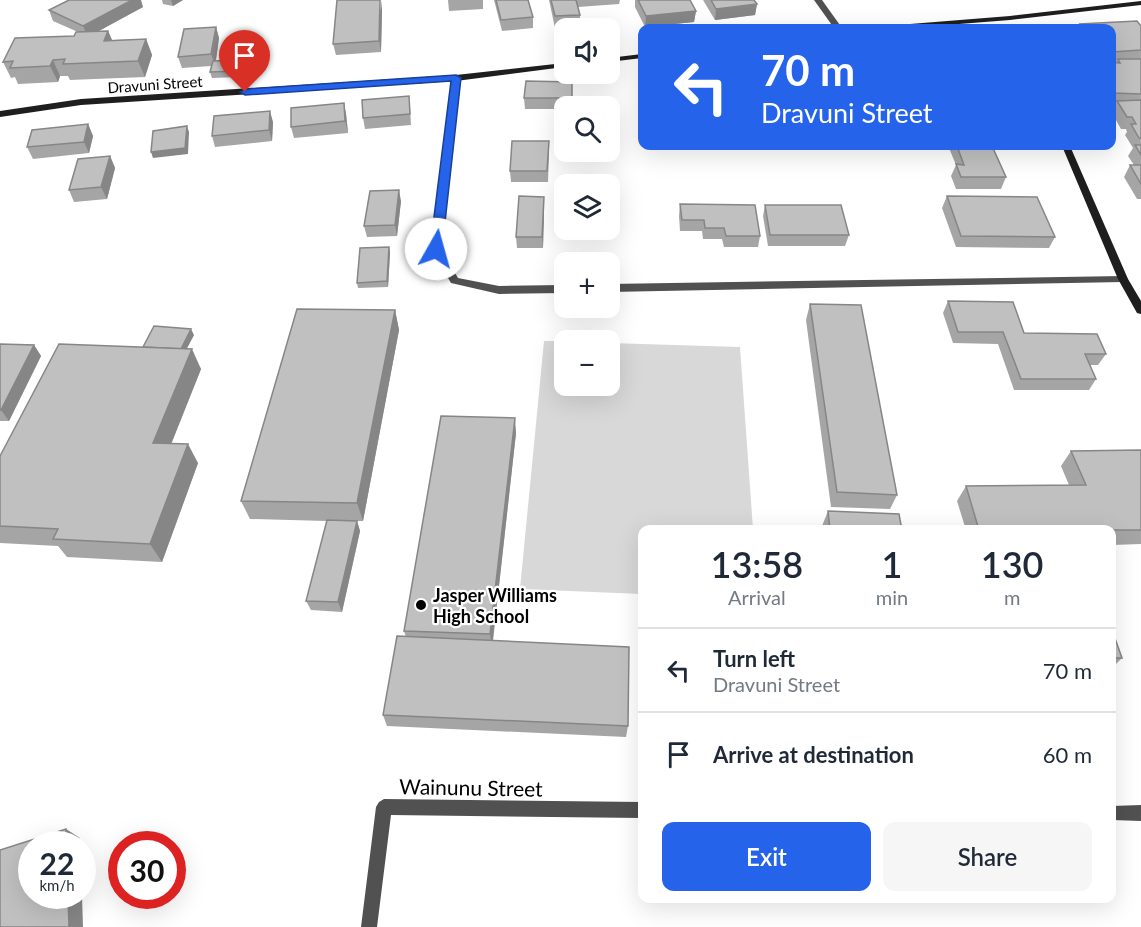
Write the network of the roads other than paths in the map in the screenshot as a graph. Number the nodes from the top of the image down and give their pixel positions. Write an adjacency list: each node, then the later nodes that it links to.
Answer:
1 (818, 0): 4 (street)
2 (1141, 3): 3 (main road)
3 (1010, 18): 5 (main road); 6 (main road)
4 (835, 24)
5 (935, 24)
6 (1013, 24)
7 (638, 56): 8 (main road)
8 (620, 59)
9 (554, 66): 10 (main road, Dravuni Street)
10 (456, 78): 11 (main road, Dravuni Street); 15 (street)
11 (0, 114)
12 (1068, 150): 13 (main road)
13 (1123, 279): 14 (street); 16 (main road)
14 (620, 288)
15 (554, 289)
16 (1141, 310)
17 (638, 810): 20 (street, Wainunu Street)
18 (1116, 813): 19 (street)
19 (1141, 813)
20 (369, 927)

